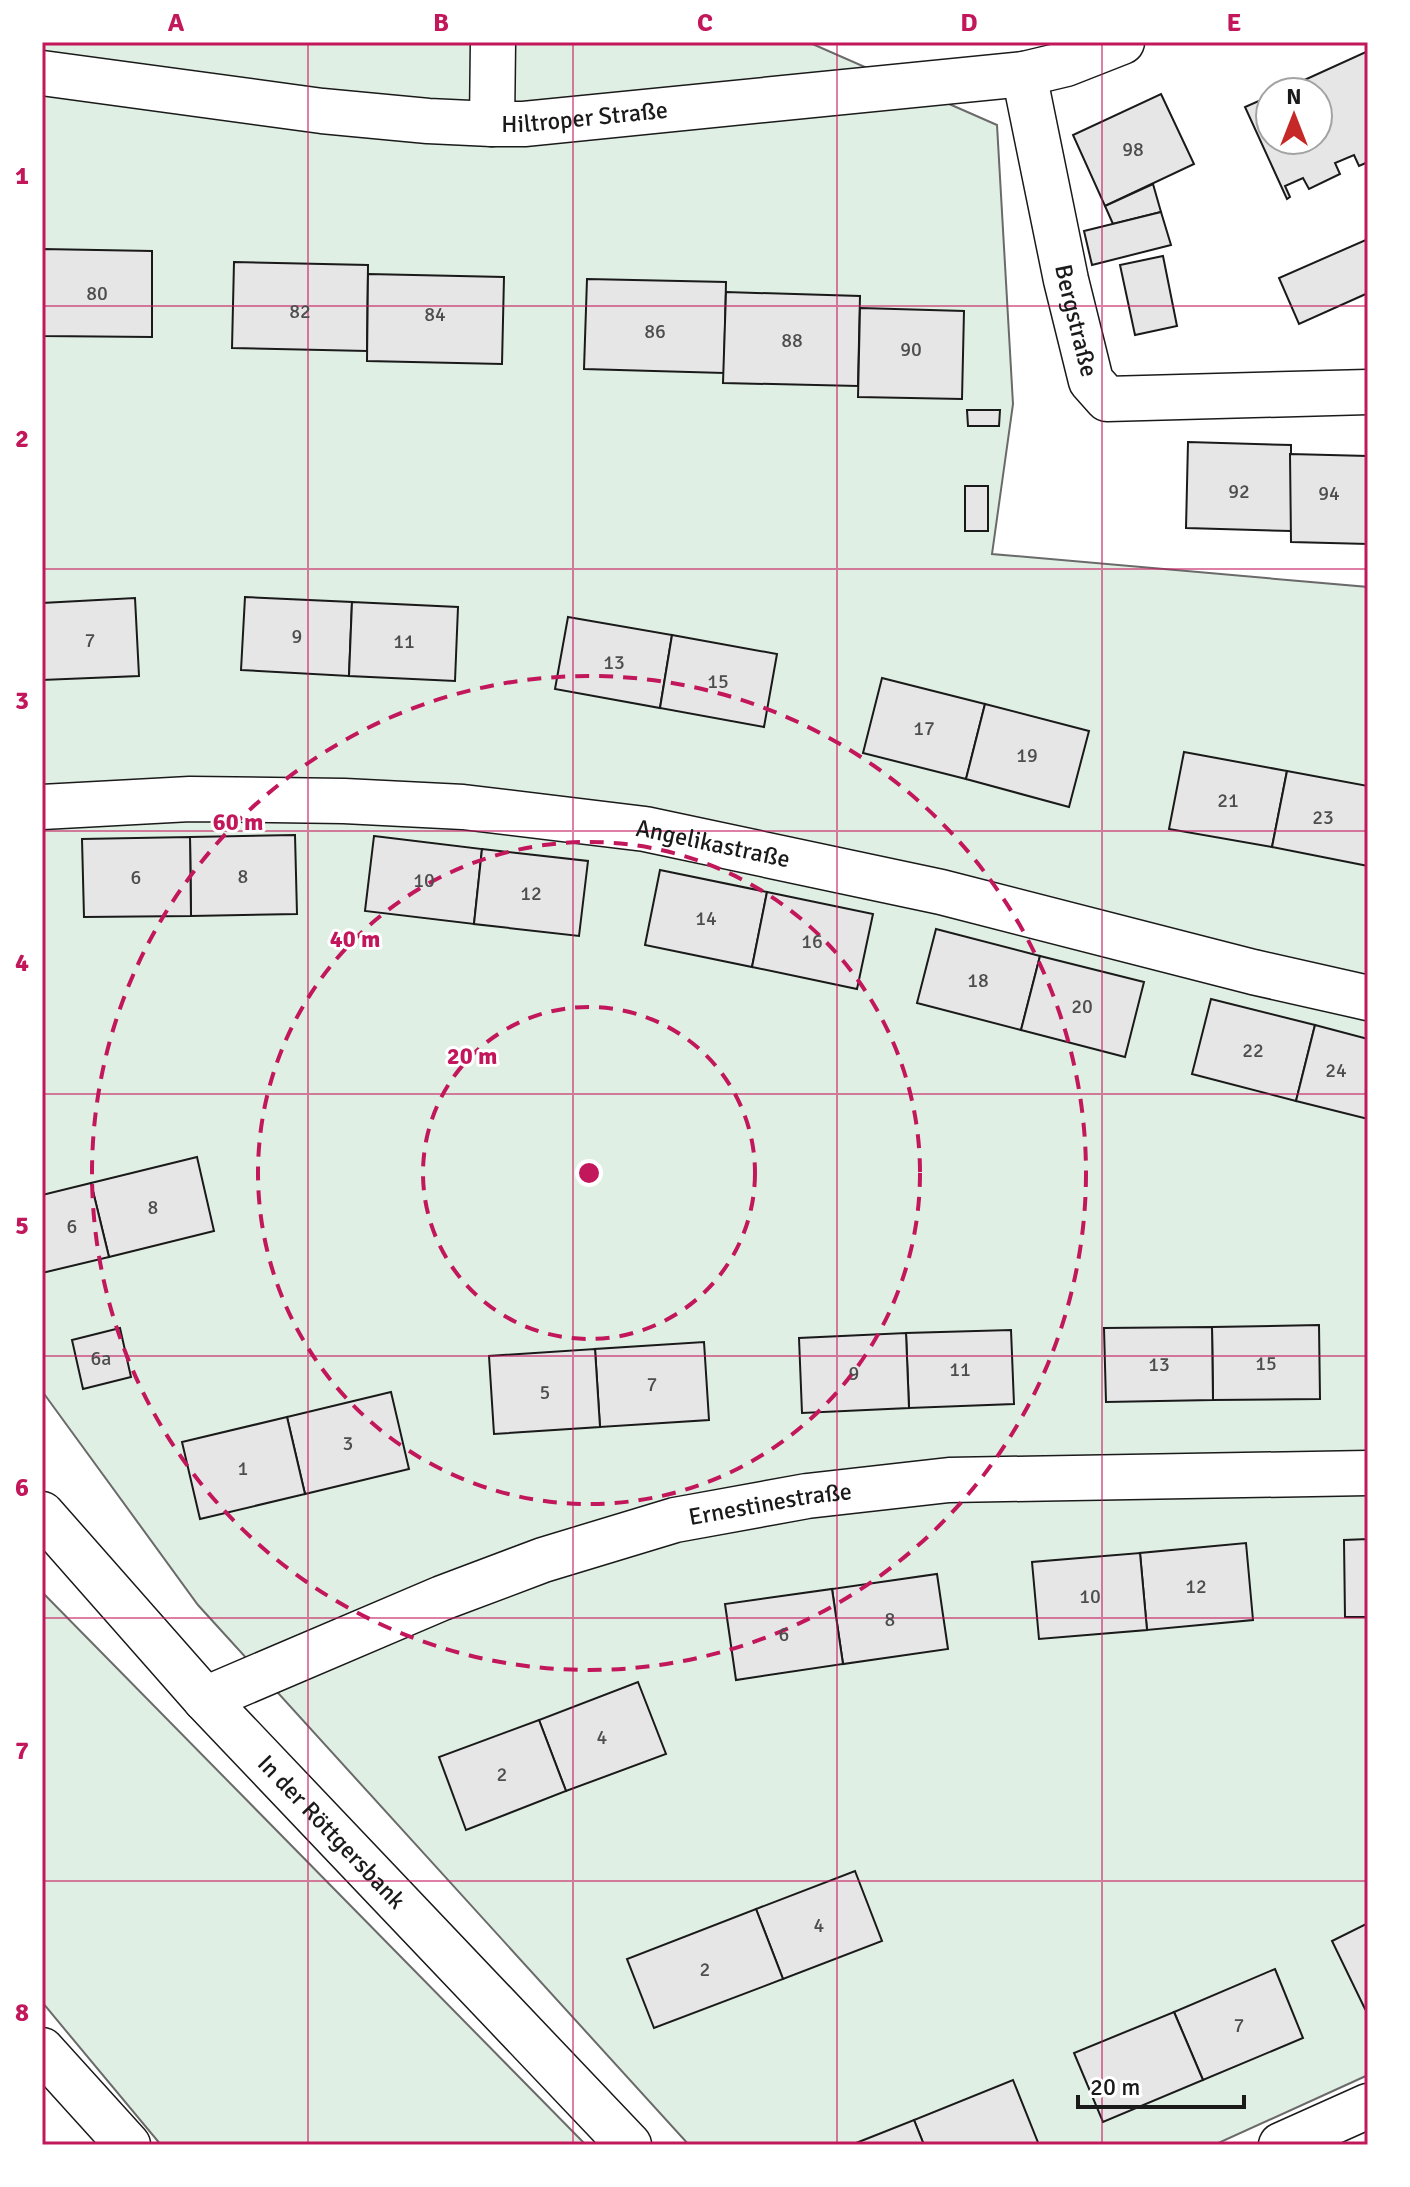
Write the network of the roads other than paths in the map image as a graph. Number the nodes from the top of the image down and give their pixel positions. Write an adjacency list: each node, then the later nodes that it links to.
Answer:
1 (493, 42): 5 (street)
2 (1122, 42): 4 (street, Hiltroper Straße)
3 (42, 73): 5 (street, Hiltroper Straße)
4 (1024, 74): 5 (street, Hiltroper Straße); 6 (street, Bergstraße)
5 (492, 124)
6 (1368, 392)
7 (42, 807): 8 (street, Angelikastraße)
8 (1368, 998)
9 (1368, 1473): 11 (street, Ernestinestraße)
10 (42, 1514): 11 (street, In der Röttgersbank)
11 (205, 1699): 15 (street, In der Röttgersbank)
12 (42, 2050): 14 (street)
13 (1368, 2106): 16 (street)
14 (128, 2145)
15 (629, 2145)
16 (1281, 2145)

